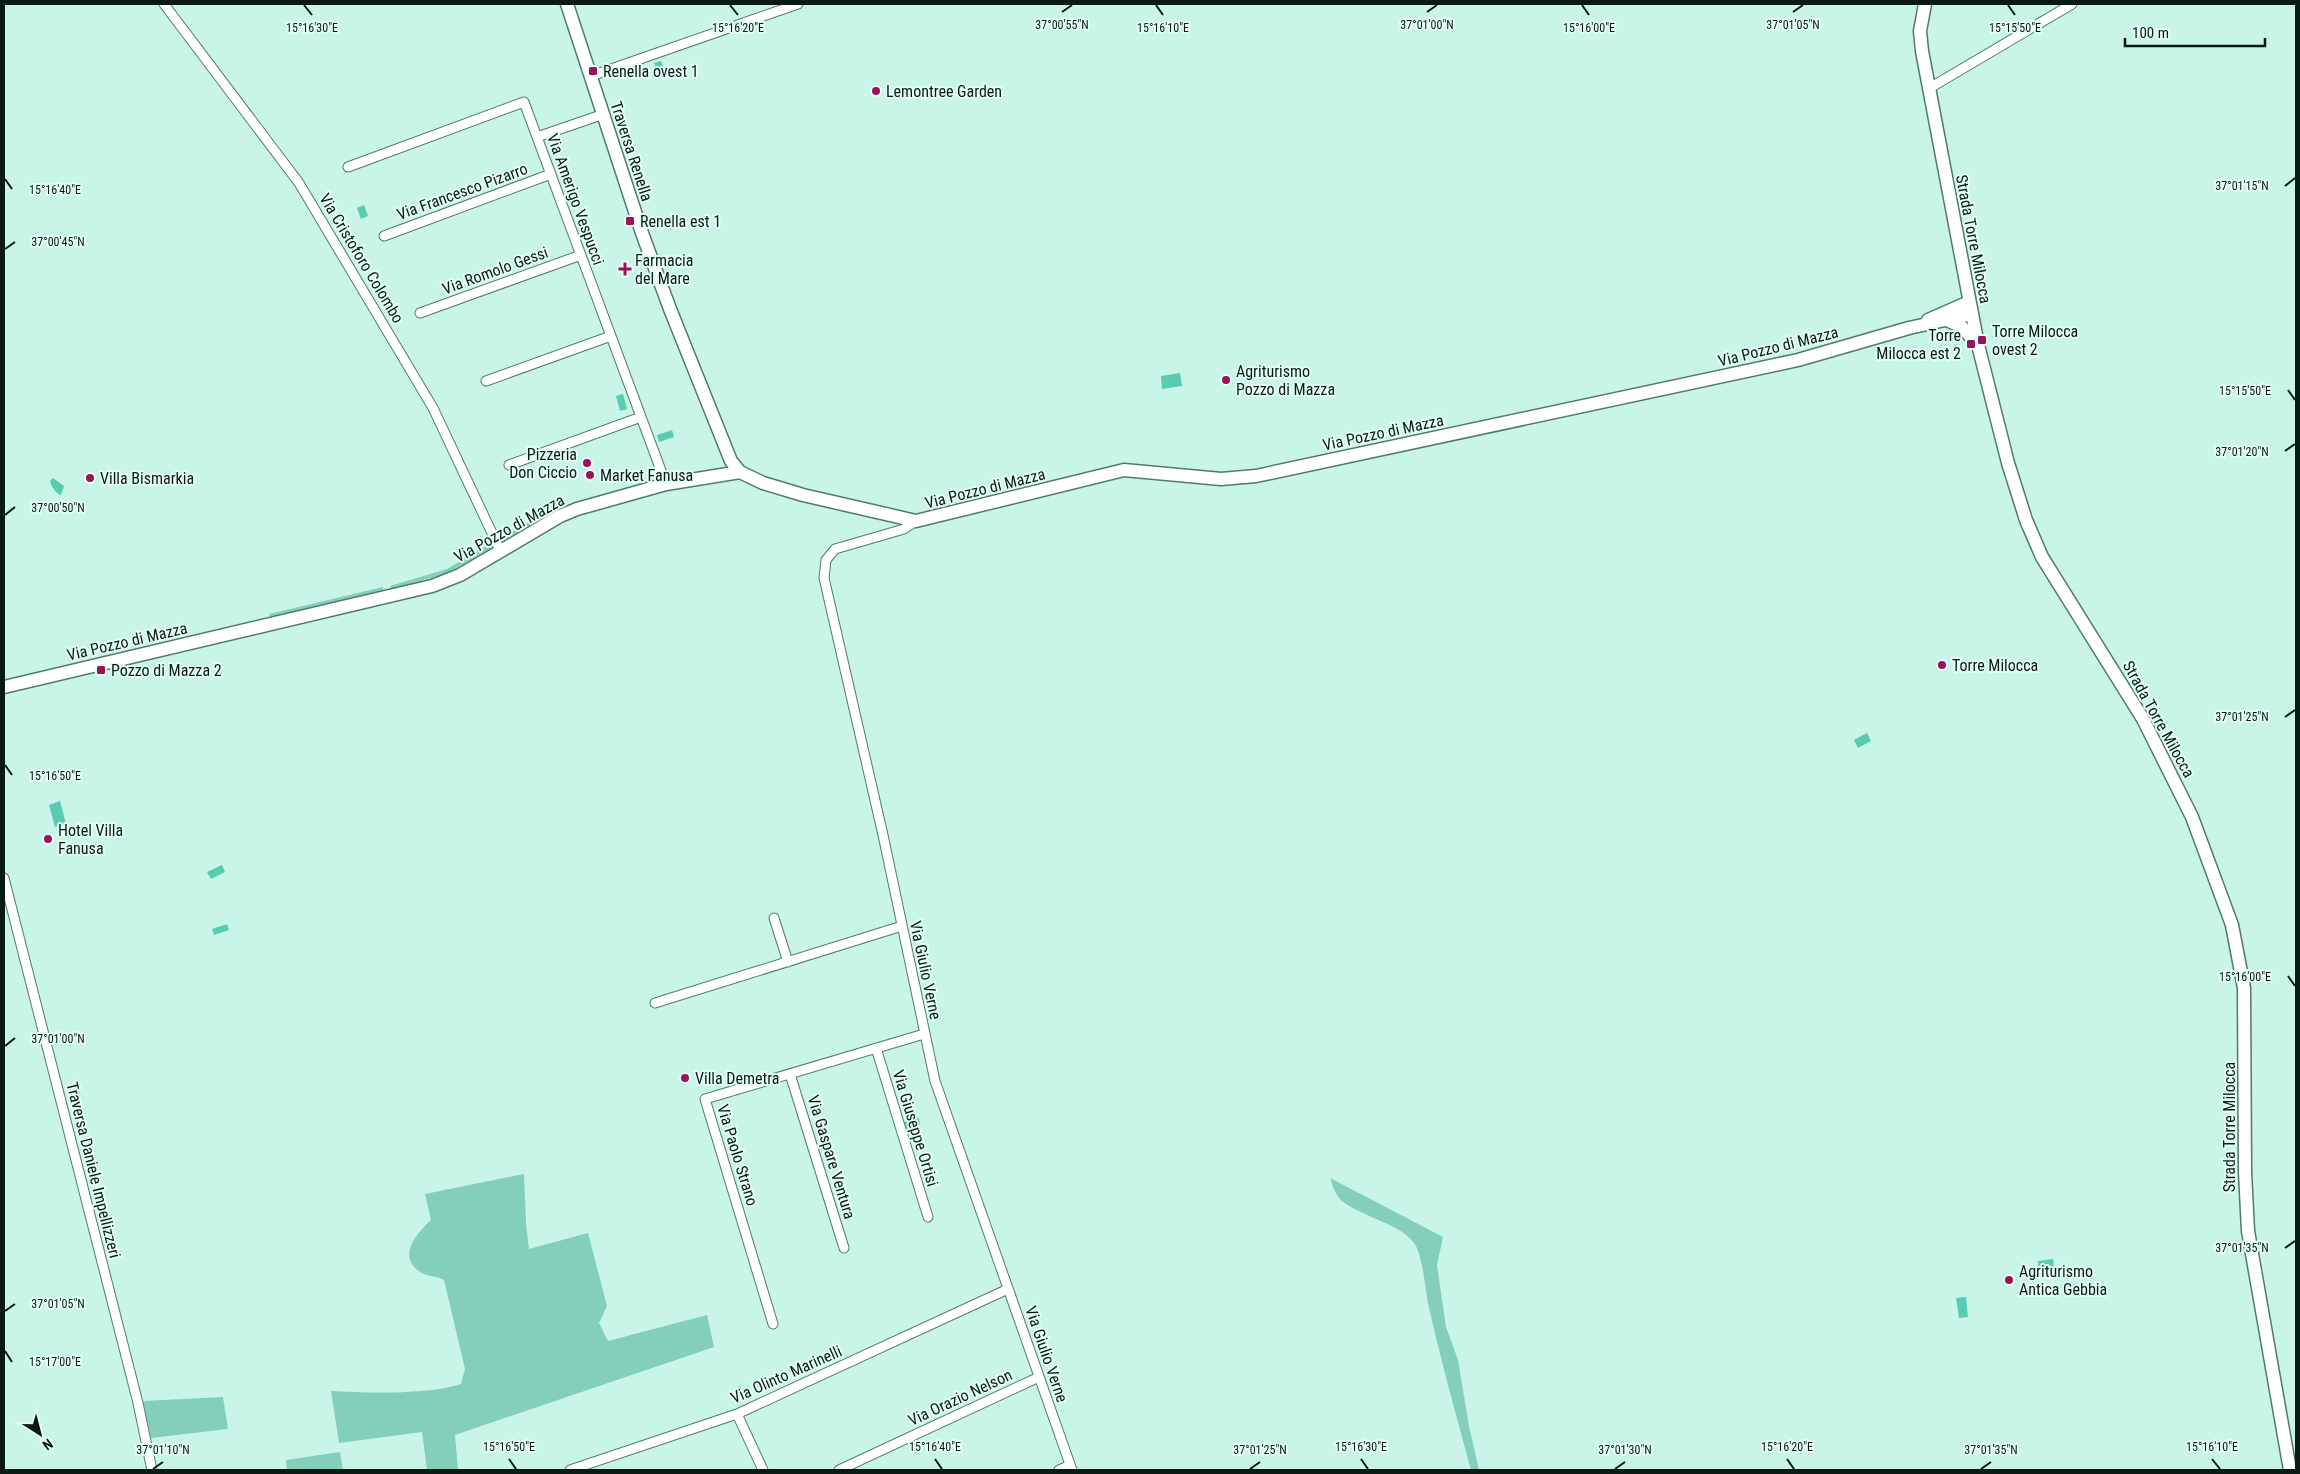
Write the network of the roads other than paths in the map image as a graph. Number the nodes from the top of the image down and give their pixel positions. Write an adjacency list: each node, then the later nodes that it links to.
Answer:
1 (164, 4): 27 (street, Via Cristoforo Colombo)
2 (567, 4): 6 (street, Traversa Renella)
3 (798, 4): 6 (street)
4 (1925, 4): 7 (street, Strada Torre Milocca)
5 (2072, 4): 7 (street)
6 (591, 76): 8 (street, Traversa Renella)
7 (1928, 89): 14 (street, Strada Torre Milocca)
8 (604, 114): 9 (street); 24 (street, Traversa Renella)
9 (537, 137): 10 (street, Via Amerigo Vespucci); 11 (street, Via Amerigo Vespucci)
10 (348, 167)
11 (551, 174): 12 (street, Via Francesco Pizarro); 13 (street, Via Amerigo Vespucci)
12 (384, 236)
13 (581, 255): 15 (street, Via Romolo Gessi); 19 (street, Via Amerigo Vespucci)
14 (1969, 302): 16 (street, Strada Torre Milocca); 18 (street)
15 (420, 313)
16 (1972, 314): 17 (street); 20 (street, Strada Torre Milocca)
17 (1949, 321): 18 (street); 20 (street)
18 (1908, 328): 26 (street, Via Pozzo di Mazza)
19 (611, 336): 21 (street); 22 (street, Via Amerigo Vespucci)
20 (1978, 345): 49 (street, Strada Torre Milocca)
21 (486, 381)
22 (641, 417): 23 (street); 25 (street, Via Amerigo Vespucci)
23 (509, 465)
24 (740, 472): 25 (street, Via Pozzo di Mazza); 26 (street, Via Pozzo di Mazza)
25 (666, 484): 27 (street, Via Pozzo di Mazza)
26 (916, 521): 31 (street, Via Giulio Verne)
27 (500, 550): 28 (street, Via Pozzo di Mazza)
28 (4, 687)
29 (4, 878): 44 (street, Traversa Daniele Impellizzeri)
30 (774, 918): 32 (street)
31 (902, 926): 32 (street); 34 (street, Via Giulio Verne)
32 (788, 962): 33 (street)
33 (656, 1003)
34 (924, 1034): 35 (street, Via Paolo Strano); 39 (street, Via Giulio Verne)
35 (876, 1048): 36 (street, Via Paolo Strano); 37 (street, Via Giuseppe Ortisi)
36 (790, 1074): 38 (street, Via Gaspare Ventura); 40 (street, Via Paolo Strano)
37 (928, 1217)
38 (844, 1248)
39 (1008, 1289): 41 (street, Via Giulio Verne); 42 (street, Via Olinto Marinelli)
40 (773, 1324)
41 (1039, 1377): 43 (street, Via Giulio Verne); 47 (street, Via Orazio Nelson)
42 (737, 1414): 45 (street, Via Olinto Marinelli); 46 (street)
43 (1071, 1468): 48 (street)
44 (152, 1470)
45 (570, 1470)
46 (763, 1470)
47 (839, 1470)
48 (1059, 1470)
49 (2290, 1470)

